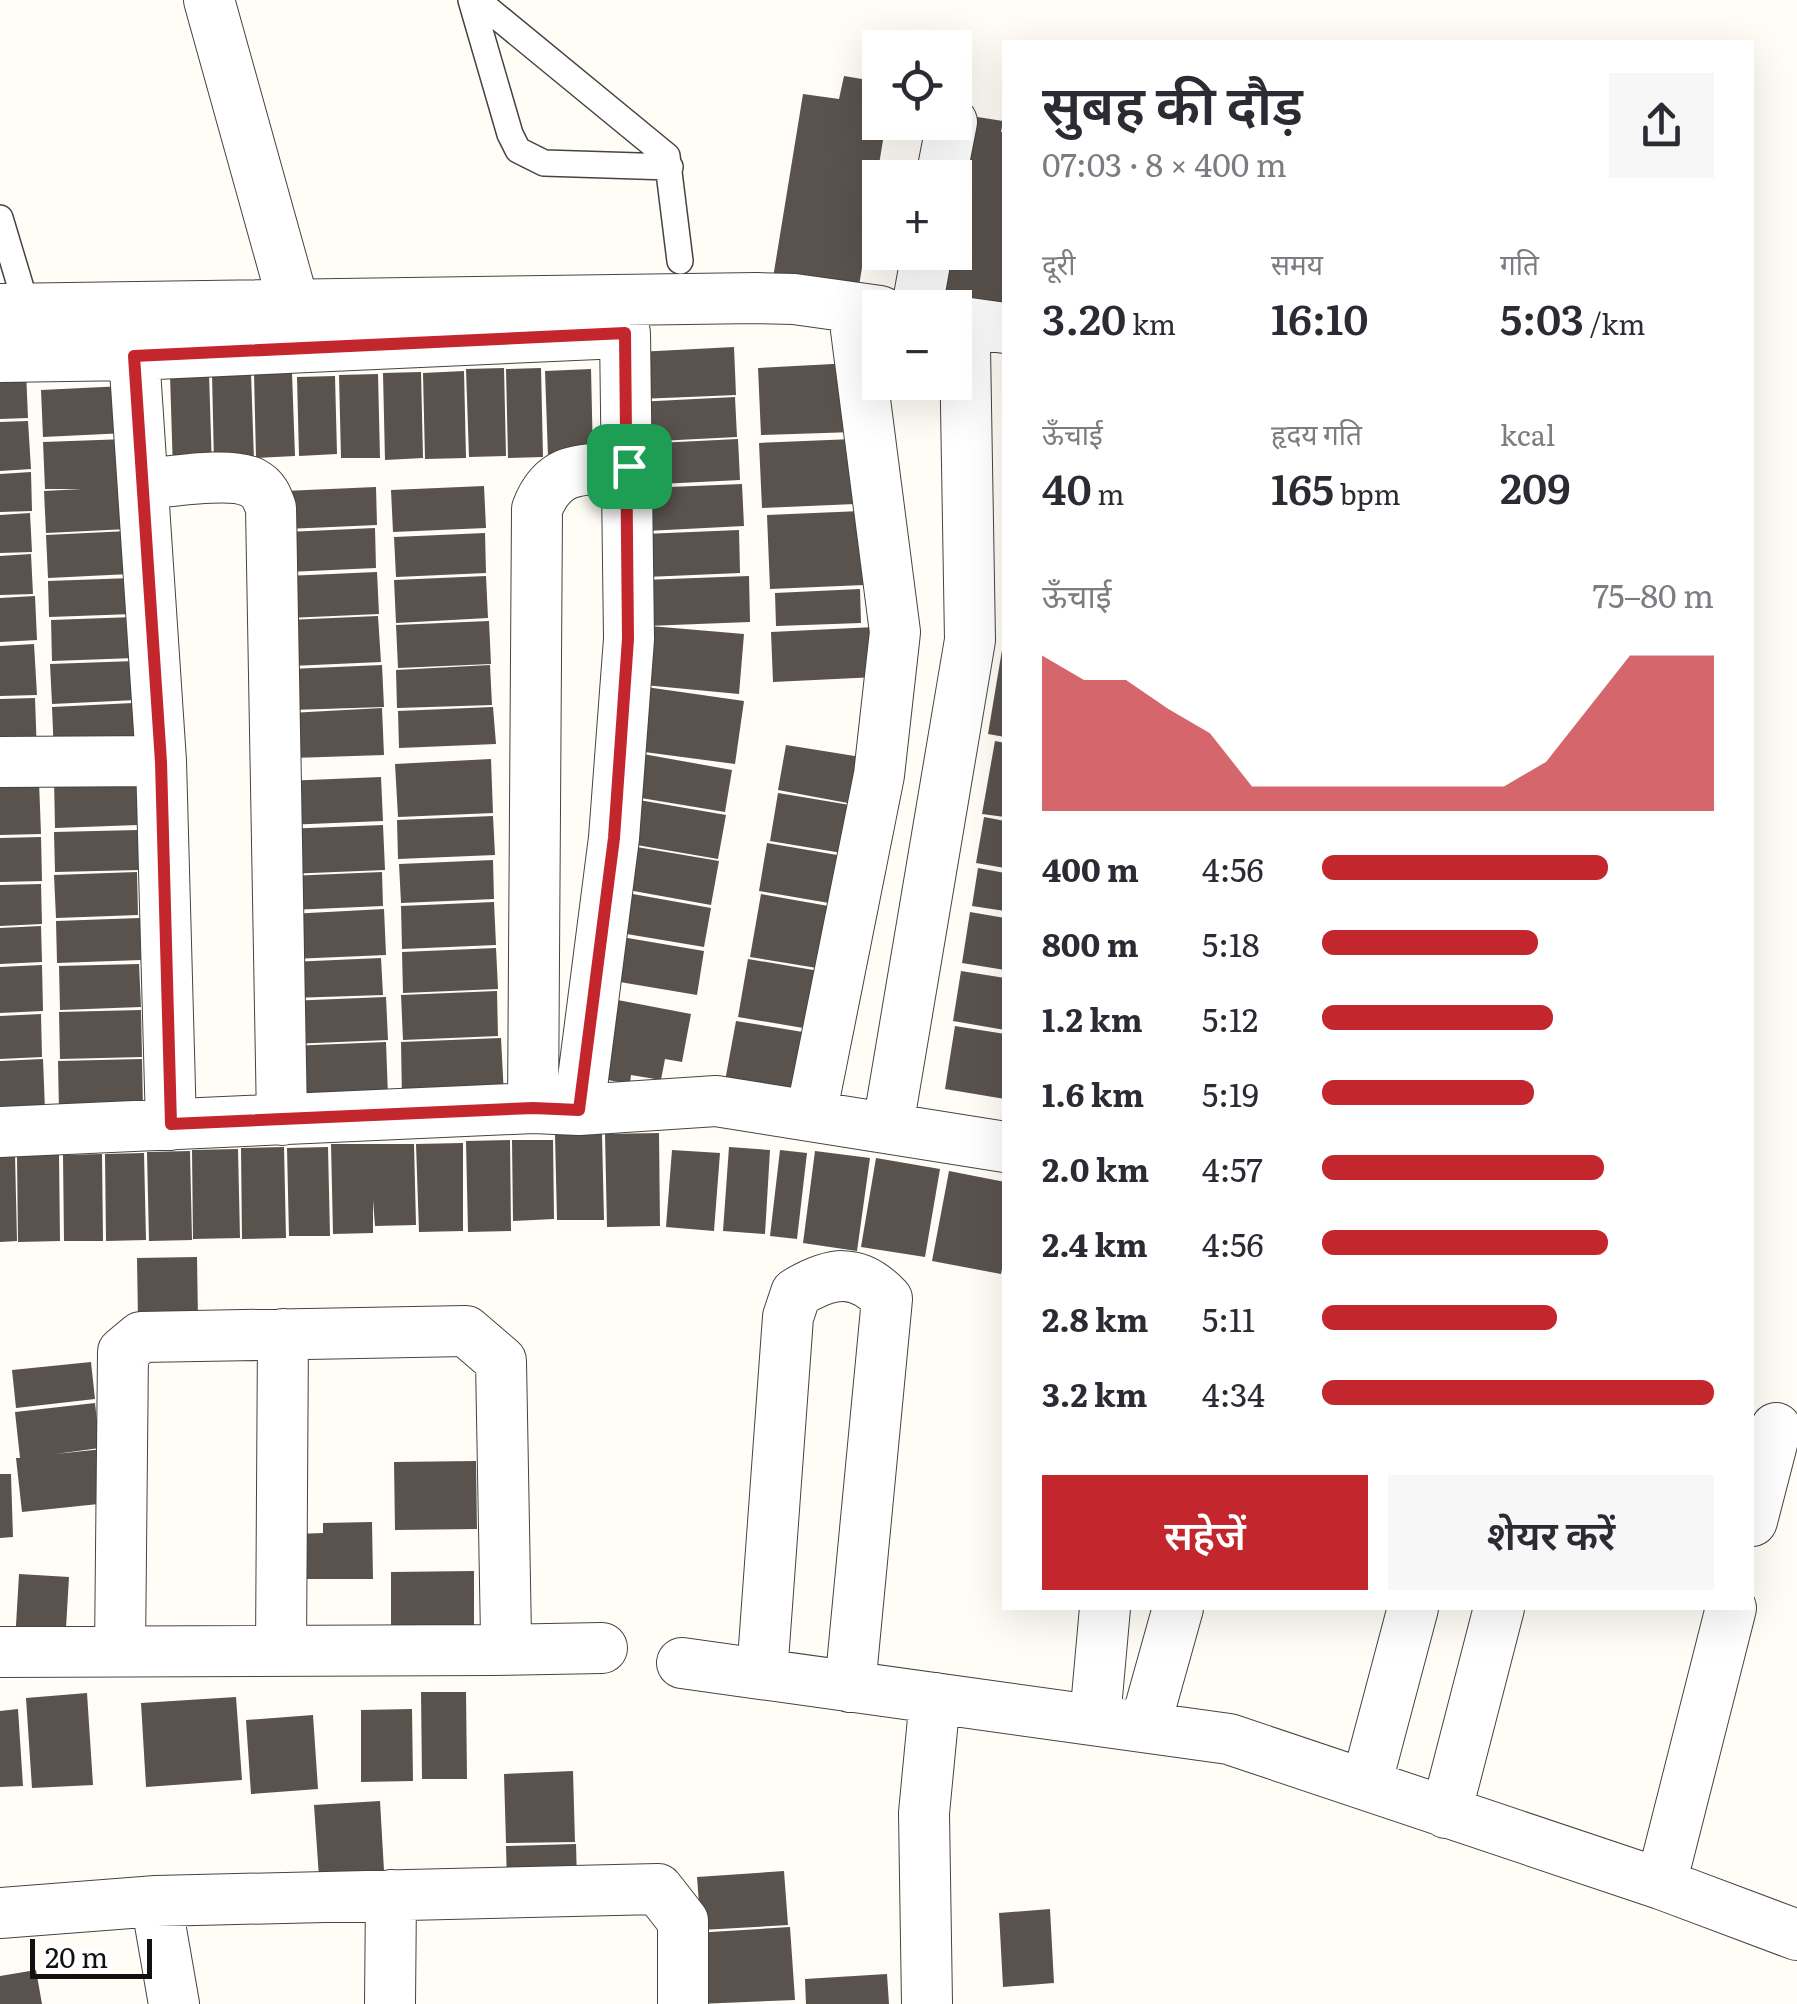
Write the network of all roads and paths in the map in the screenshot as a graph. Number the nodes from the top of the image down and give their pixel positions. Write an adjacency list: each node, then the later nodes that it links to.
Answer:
1 (209, 0): 6 (street)
2 (474, 0): 3 (lane); 3 (lane)
3 (670, 167): 5 (lane)
4 (0, 218): 7 (lane)
5 (680, 261)
6 (294, 305): 7 (street); 8 (street)
7 (14, 309)
8 (862, 322)
9 (862, 325): 10 (street)
10 (625, 333): 12 (street); 15 (street)
11 (977, 339): 23 (street)
12 (134, 356): 13 (street); 16 (street)
13 (0, 357)
14 (877, 400): 20 (street)
15 (629, 466): 19 (street); 19 (street)
16 (143, 484): 18 (street); 21 (street)
17 (0, 762): 18 (street)
18 (161, 762): 22 (street)
19 (556, 1109): 20 (street); 21 (street)
20 (811, 1115): 23 (street)
21 (282, 1120): 22 (street)
22 (171, 1124): 24 (street)
23 (888, 1126): 25 (street)
24 (0, 1132)
25 (1002, 1146)
26 (283, 1334): 35 (street); 36 (street); 38 (street)
27 (1776, 1428): 28 (street)
28 (1754, 1513)
29 (1105, 1610): 43 (street)
30 (1177, 1610): 44 (street)
31 (1412, 1610): 45 (street)
32 (1498, 1610): 46 (street)
33 (1730, 1610): 47 (street)
34 (602, 1648): 35 (street)
35 (492, 1650): 38 (street)
36 (120, 1651): 37 (street); 38 (street)
37 (0, 1652)
38 (281, 1652)
39 (682, 1664): 40 (street)
40 (762, 1674): 41 (street); 41 (street)
41 (850, 1686): 42 (street)
42 (935, 1698): 43 (street); 55 (street)
43 (1095, 1719): 44 (street)
44 (1145, 1726): 45 (street)
45 (1366, 1784): 46 (street)
46 (1446, 1813): 47 (street)
47 (1662, 1884): 51 (street)
48 (391, 1895): 49 (street); 53 (street); 54 (street)
49 (156, 1901): 50 (street); 52 (street)
50 (0, 1912)
51 (1797, 1936)
52 (174, 2004)
53 (390, 2004)
54 (683, 2004)
55 (927, 2004)

